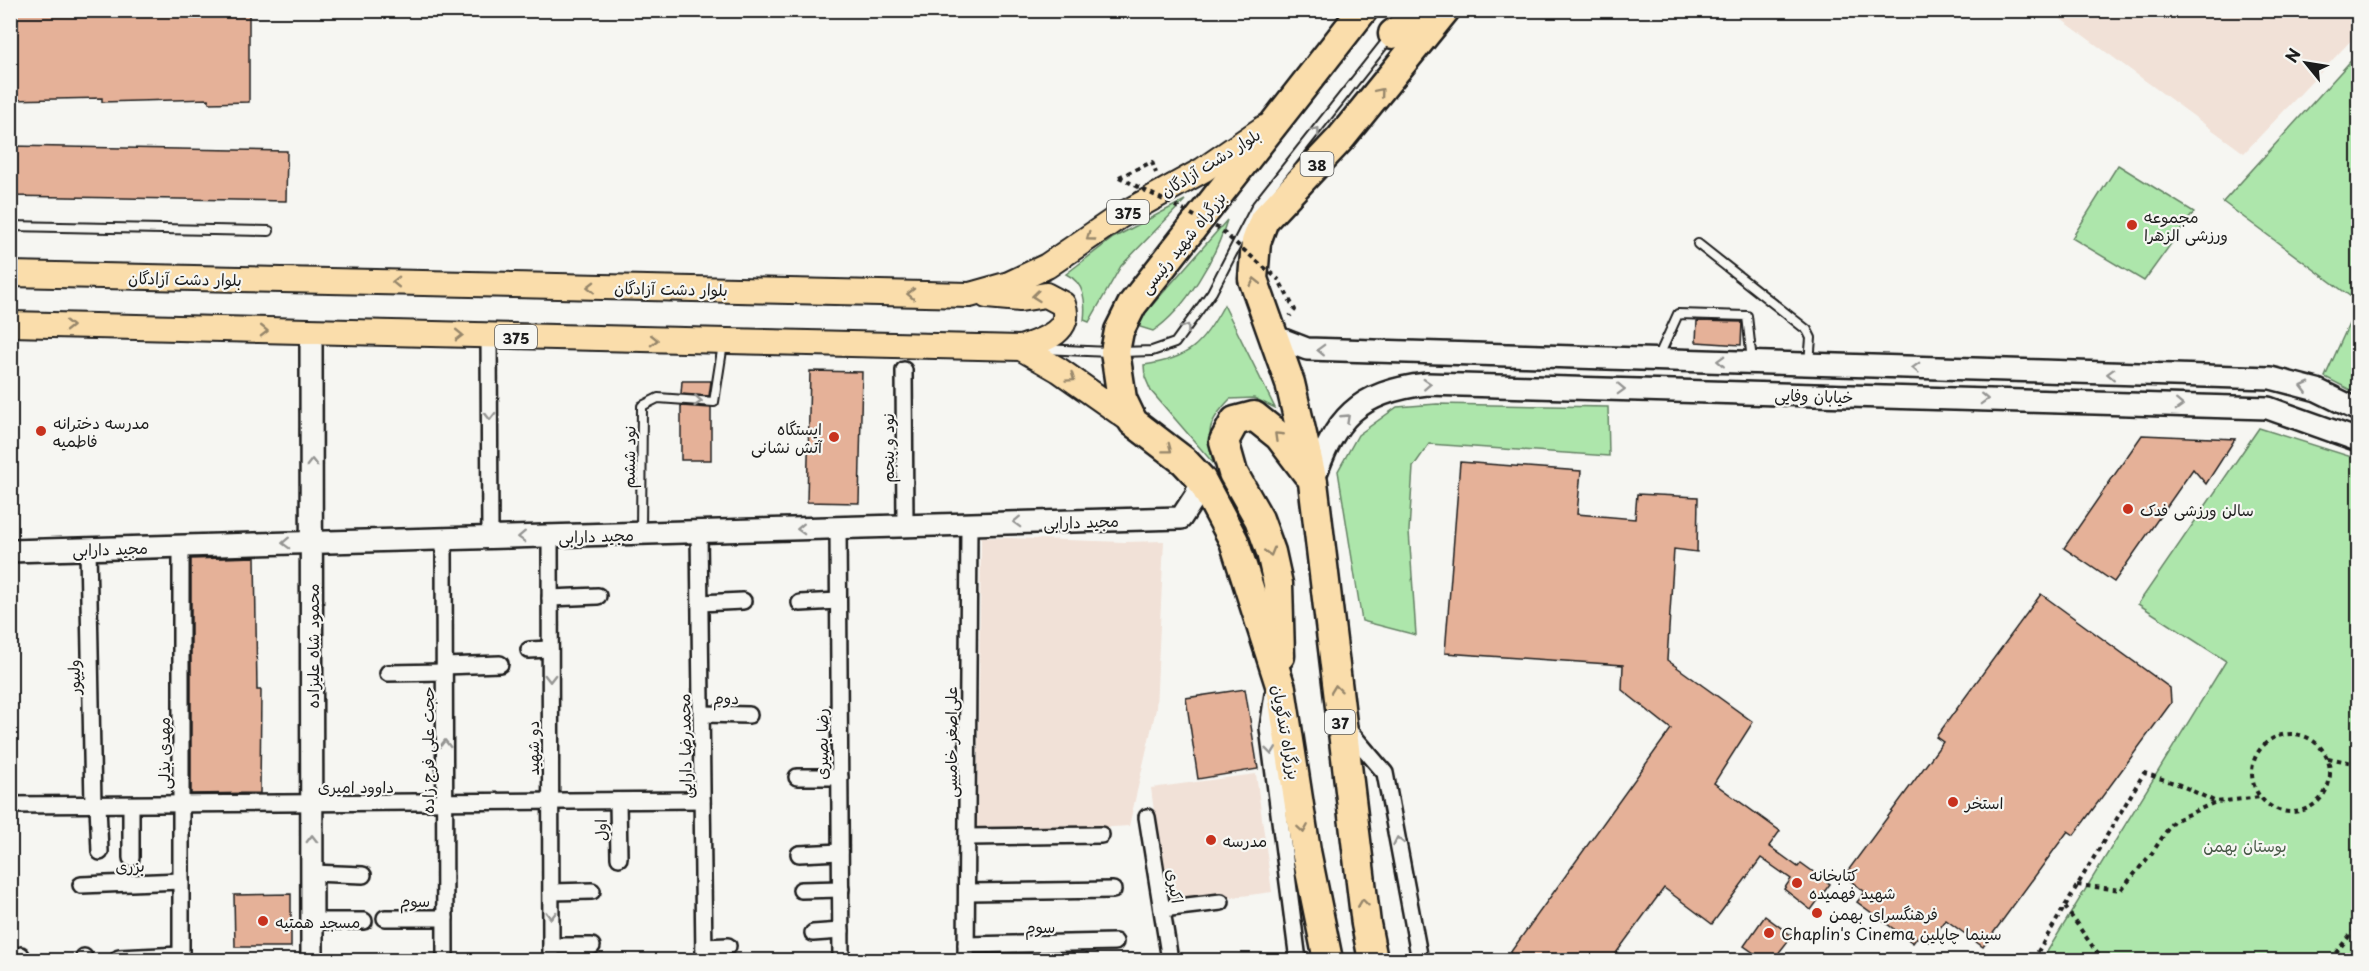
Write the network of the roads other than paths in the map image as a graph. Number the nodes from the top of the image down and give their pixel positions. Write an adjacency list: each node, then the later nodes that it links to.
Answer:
1 (1363, 10): 6 (highway, بزرگراه شهید رئیسی)
2 (1410, 10): 5 (lane)
3 (1425, 10): 5 (highway)
4 (1445, 10): 15 (highway, 38, one-way to 4)
5 (1393, 34): 18 (lane, one-way to 5)
6 (1281, 116): 11 (main road, بلوار دشت آزادگان / 375, one-way to 11); 18 (highway, بزرگراه شهید رئیسی)
7 (10, 226): 8 (lane)
8 (269, 231)
9 (1698, 244): 21 (lane)
10 (10, 274): 11 (main road, بلوار دشت آزادگان / 375, one-way to 10)
11 (970, 295): 17 (main road, one-way to 11)
12 (10, 324): 13 (main road, 375, one-way to 13)
13 (311, 332): 14 (main road, 375, one-way to 14); 36 (main road, محمود شاه علیزاده, one-way to 13)
14 (489, 336): 16 (main road, 375, one-way to 16); 34 (street, one-way to 34)
15 (1276, 337): 19 (main road, خیابان وفایی, one-way to 15); 27 (highway, 38)
16 (724, 342): 17 (main road, 375); 32 (lane, نود ششم, one-way to 16)
17 (1021, 348): 18 (lane); 24 (main road, 375, one-way to 24)
18 (1115, 352): 24 (highway, بزرگراه شهید رئیسی)
19 (1657, 359): 20 (main road, خیابان وفایی, one-way to 19); 20 (lane)
20 (1752, 362): 21 (main road, خیابان وفایی)
21 (1808, 365): 23 (main road, خیابان وفایی, one-way to 21)
22 (904, 370): 29 (street, نود و پنجم)
23 (2358, 410)
24 (1133, 422): 26 (highway, بزرگراه شهید رئیسی, one-way to 26)
25 (2358, 440): 27 (main road, خیابان وفایی, one-way to 25)
26 (1201, 479): 28 (main road, مجید دارابی, one-way to 28); 51 (highway, بزرگراه تندگویان)
27 (1313, 482): 51 (highway, one-way to 51); 54 (highway, 37, one-way to 27)
28 (969, 524): 29 (main road, مجید دارابی); 68 (street, علی‌اصغر خامسی)
29 (905, 525): 30 (main road, مجید دارابی)
30 (838, 528): 31 (main road, مجید دارابی, one-way to 31); 43 (street, رضا بصیری)
31 (699, 531): 32 (main road, مجید دارابی); 44 (street, محمدرضا دارایی)
32 (641, 533): 33 (main road, مجید دارابی)
33 (550, 536): 34 (main road, مجید دارابی, one-way to 34); 41 (street, دو شهید)
34 (490, 537): 35 (main road, مجید دارابی)
35 (444, 539): 36 (main road, مجید دارابی); 49 (street, حجت علی فرج زاده)
36 (312, 543): 37 (main road, مجید دارابی, one-way to 37); 62 (main road, محمود شاه علیزاده)
37 (181, 546): 38 (main road, مجید دارابی); 61 (street, مهدی بذلی)
38 (88, 549): 39 (main road, مجید دارابی); 64 (street, ولیپور)
39 (10, 551)
40 (598, 596): 41 (street)
41 (550, 598): 47 (street, دو شهید)
42 (743, 601): 44 (street)
43 (838, 601): 45 (street); 56 (street, رضا بصیری)
44 (700, 603): 52 (street, محمدرضا دارایی)
45 (800, 603)
46 (529, 650): 47 (street)
47 (550, 650): 59 (street, دو شهید, one-way to 59)
48 (500, 664): 49 (street)
49 (444, 669): 50 (street); 60 (street, حجت علی فرج زاده, one-way to 49)
50 (388, 673)
51 (1279, 680): 104 (street, one-way to 104); 105 (highway, بزرگراه تندگویان, one-way to 105)
52 (701, 714): 53 (street, دوم); 57 (street, محمدرضا دارایی)
53 (749, 715)
54 (1340, 721): 106 (highway, 37, one-way to 54); 107 (street, one-way to 54)
55 (797, 777): 56 (street)
56 (840, 777): 70 (street, رضا بصیری)
57 (702, 800): 58 (street, داوود امیری); 96 (street, محمدرضا دارایی)
58 (618, 801): 59 (street, داوود امیری); 73 (street, اول)
59 (550, 802): 60 (street, داوود امیری); 82 (street, دو شهید)
60 (445, 803): 62 (street, داوود امیری); 87 (street, حجت علی فرج زاده)
61 (181, 804): 62 (street, داوود امیری); 65 (street, داوود امیری); 76 (street, مهدی بذلی)
62 (312, 804): 74 (main road, محمود شاه علیزاده, one-way to 62)
63 (10, 805): 64 (street, داوود امیری)
64 (96, 805): 65 (street, داوود امیری); 69 (street, ولیپور)
65 (131, 805): 72 (street)
66 (1147, 817): 85 (street, اکبری)
67 (1101, 835): 68 (street)
68 (967, 837): 83 (street, علی‌اصغر خامسی)
69 (100, 852)
70 (840, 852): 71 (street); 78 (street, رضا بصیری)
71 (799, 854)
72 (131, 858)
73 (619, 858)
74 (312, 873): 75 (street); 88 (main road, محمود شاه علیزاده)
75 (363, 875)
76 (181, 881): 77 (street, بزری); 99 (street, مهدی بذلی)
77 (81, 885)
78 (841, 889): 79 (street); 90 (street, رضا بصیری)
79 (801, 890)
80 (1113, 890): 83 (street)
81 (592, 891): 82 (street)
82 (551, 892): 95 (street, دو شهید, one-way to 95)
83 (967, 892): 97 (street, علی‌اصغر خامسی)
84 (1221, 902): 85 (street)
85 (1162, 909): 103 (street, اکبری)
86 (385, 918): 87 (street, سوم)
87 (445, 918): 101 (street, حجت علی فرج زاده)
88 (312, 921): 89 (street); 100 (main road, محمود شاه علیزاده)
89 (364, 921)
90 (841, 931): 91 (street); 102 (street, رضا بصیری)
91 (813, 933)
92 (1115, 942): 97 (street, سوم)
93 (592, 946): 95 (street)
94 (728, 946): 96 (street)
95 (551, 953)
96 (704, 953)
97 (966, 953)
98 (119, 958): 99 (street)
99 (181, 958)
100 (312, 960)
101 (445, 960)
102 (841, 960)
103 (1170, 960)
104 (1298, 960)
105 (1328, 960)
106 (1373, 960)
107 (1420, 960)

